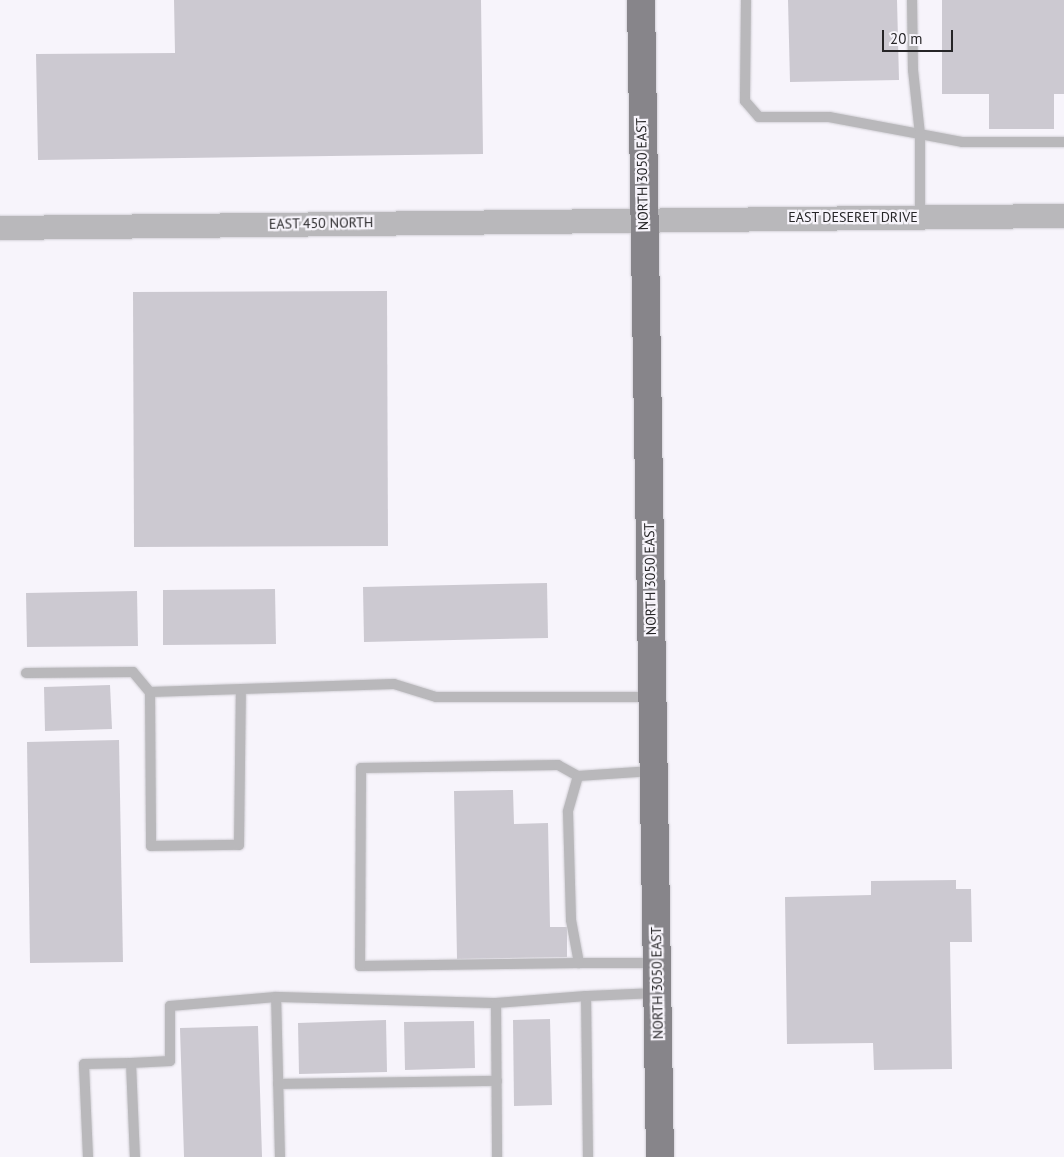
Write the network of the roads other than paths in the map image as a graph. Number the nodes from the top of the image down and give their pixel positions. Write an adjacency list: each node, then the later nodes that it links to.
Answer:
1 (640, 0): 8 (main road, NORTH 3050 EAST)
2 (746, 0): 4 (lane)
3 (912, 0): 4 (lane)
4 (920, 134): 5 (lane); 7 (lane)
5 (1064, 142)
6 (1064, 216): 7 (street, EAST DESERET DRIVE)
7 (920, 217): 8 (street, EAST DESERET DRIVE)
8 (643, 218): 9 (street, EAST 450 NORTH); 13 (main road, NORTH 3050 EAST)
9 (0, 228)
10 (26, 673): 12 (lane)
11 (241, 691): 12 (lane); 12 (lane); 13 (lane)
12 (150, 692)
13 (652, 697): 14 (main road, NORTH 3050 EAST)
14 (653, 771): 15 (lane); 17 (main road, NORTH 3050 EAST)
15 (578, 776): 16 (lane); 16 (lane)
16 (579, 963): 17 (lane)
17 (657, 963): 18 (main road, NORTH 3050 EAST)
18 (657, 993): 19 (lane); 30 (main road, NORTH 3050 EAST)
19 (586, 996): 21 (lane); 29 (lane)
20 (276, 997): 21 (lane); 22 (lane); 24 (lane)
21 (496, 1003): 23 (lane)
22 (131, 1063): 25 (lane); 26 (lane)
23 (497, 1082): 24 (lane); 28 (lane)
24 (278, 1084): 27 (lane)
25 (88, 1157)
26 (135, 1157)
27 (280, 1157)
28 (497, 1157)
29 (588, 1157)
30 (660, 1157)

